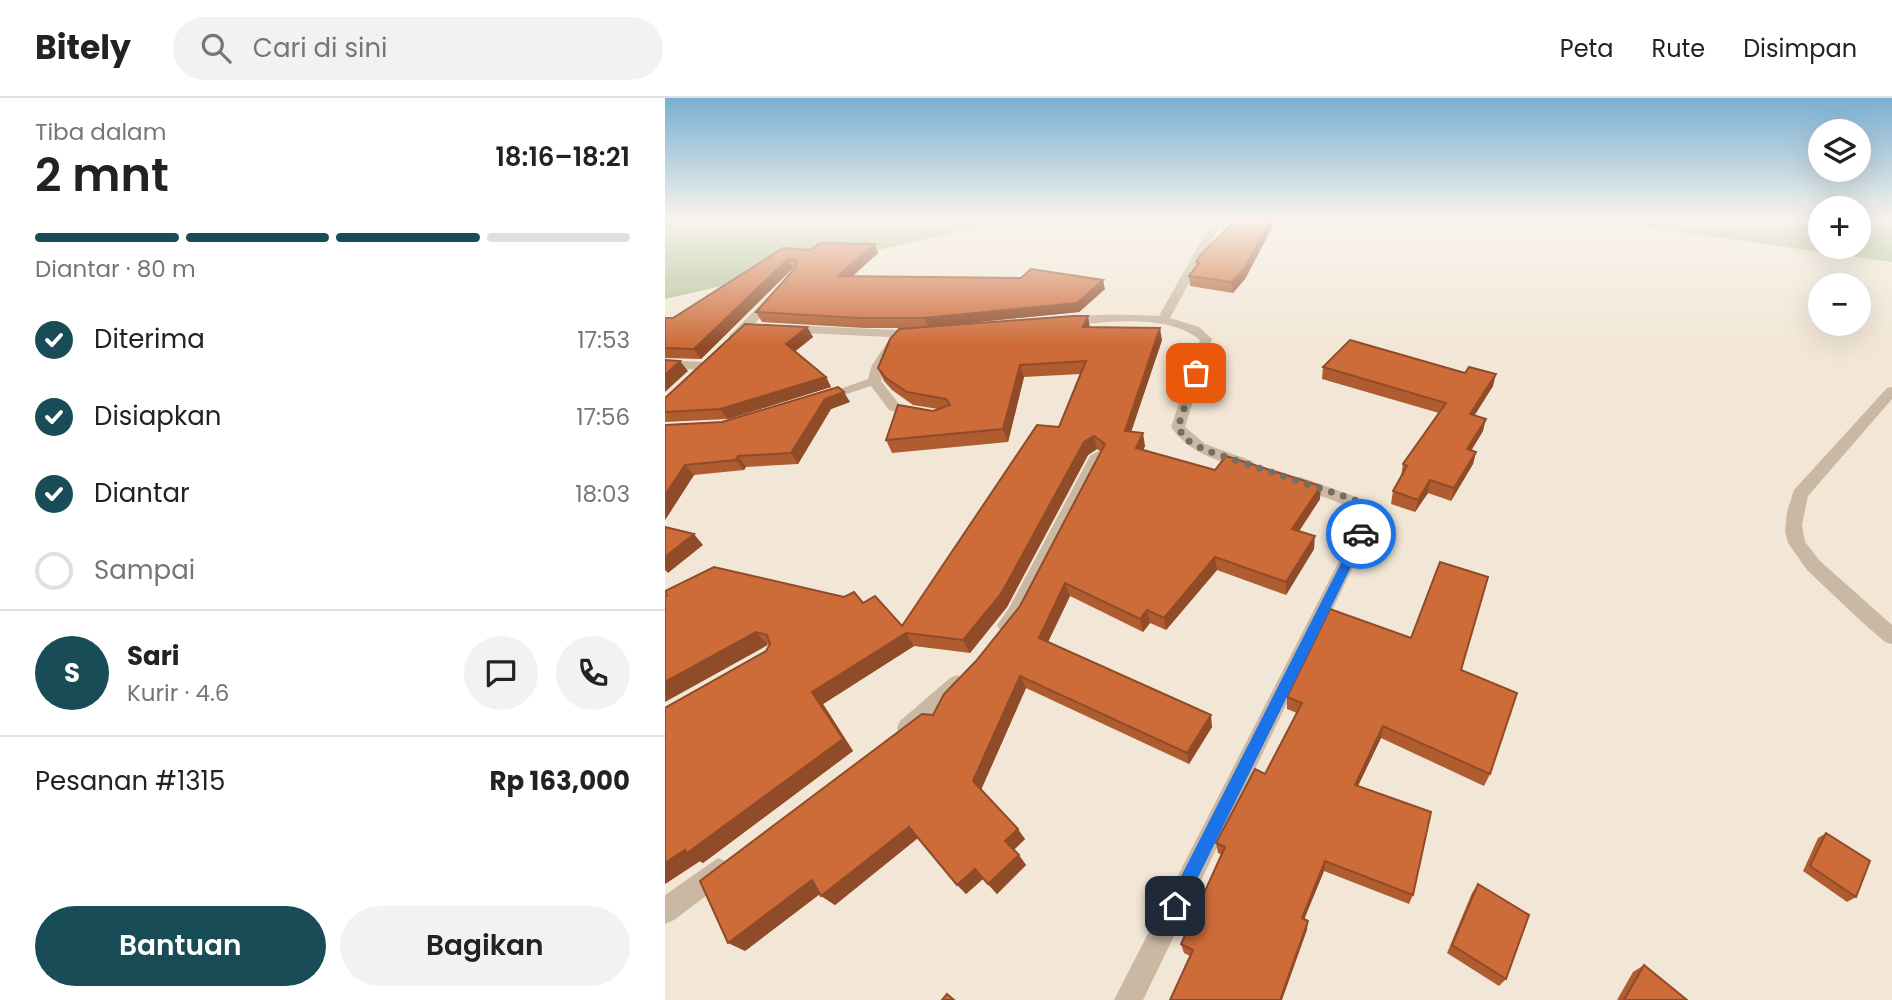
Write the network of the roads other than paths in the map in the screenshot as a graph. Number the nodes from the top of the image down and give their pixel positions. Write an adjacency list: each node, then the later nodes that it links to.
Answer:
1 (1194, 262): 3 (street)
2 (779, 291): 5 (street)
3 (1161, 322): 4 (street); 14 (street)
4 (1047, 324)
5 (761, 328): 7 (street); 8 (street)
6 (926, 333): 7 (street)
7 (899, 335): 9 (street)
8 (665, 364)
9 (874, 381): 11 (street); 12 (street)
10 (1892, 391): 16 (street)
11 (813, 401)
12 (934, 416)
13 (1098, 456): 17 (street)
14 (1255, 467)
15 (1280, 475): 22 (street)
16 (1892, 636)
17 (991, 645)
18 (974, 666): 19 (street)
19 (886, 744)
20 (731, 861): 21 (street)
21 (665, 911)
22 (1128, 1000)

